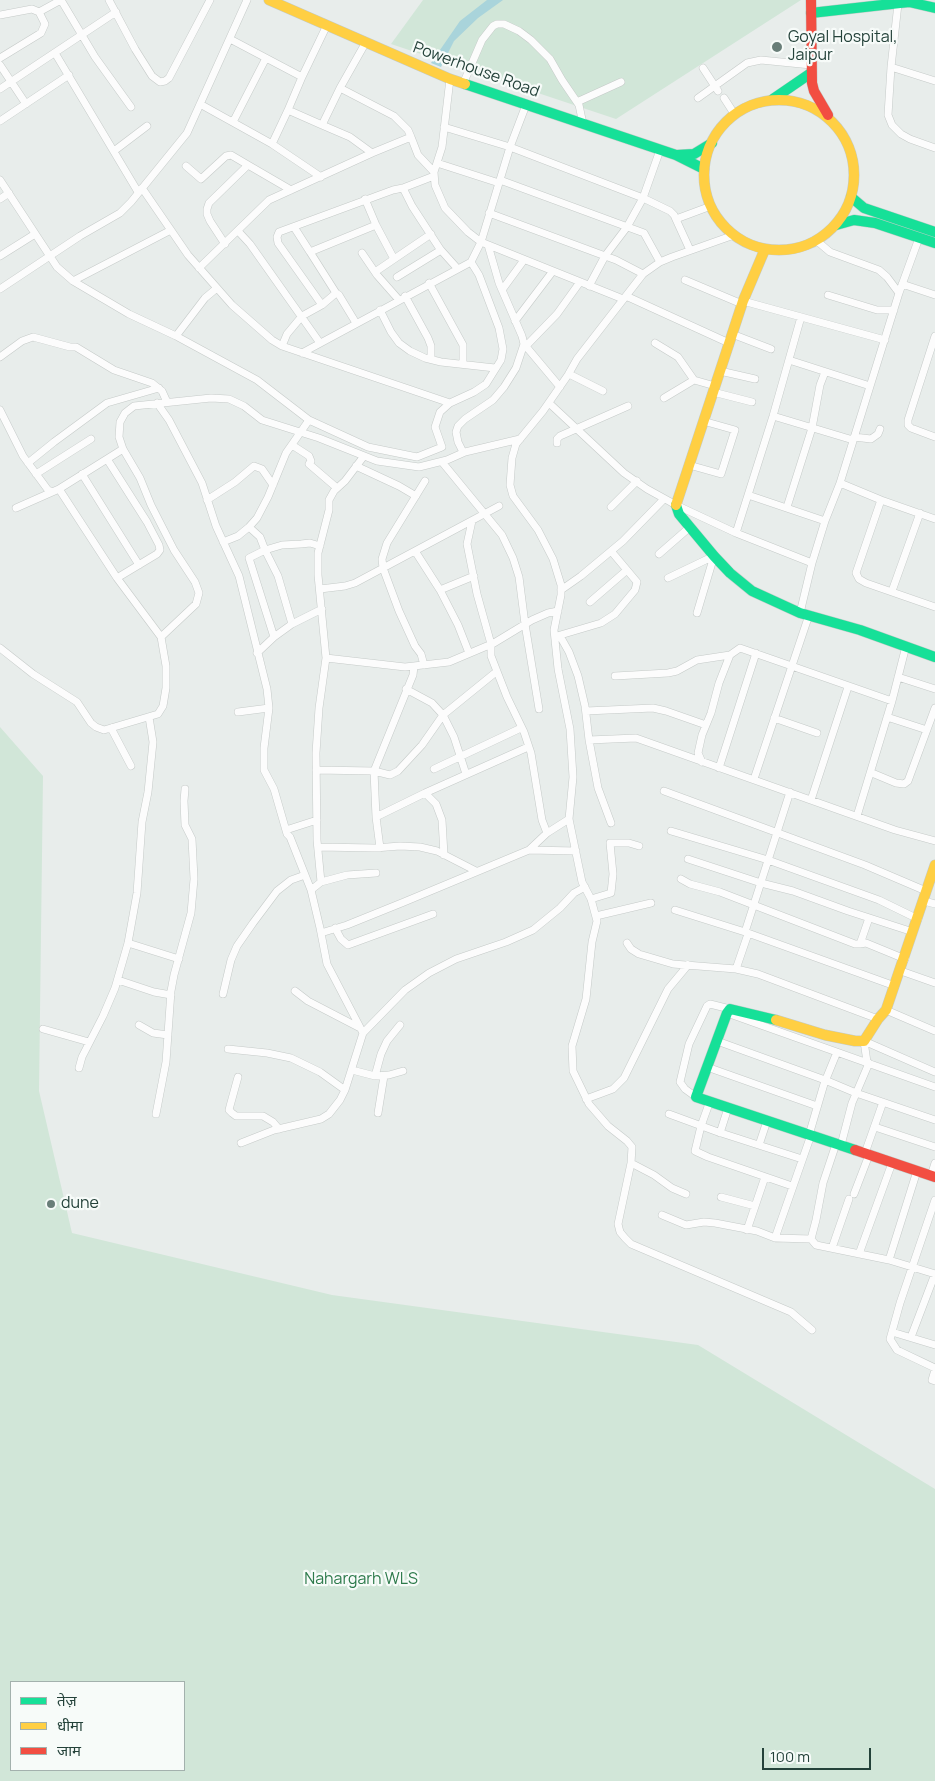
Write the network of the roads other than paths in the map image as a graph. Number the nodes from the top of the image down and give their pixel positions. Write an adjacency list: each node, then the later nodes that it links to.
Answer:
1 (109, 0): 9 (street)
2 (210, 0): 9 (street)
3 (247, 0): 14 (street)
4 (269, 0): 12 (street, Powerhouse Road)
5 (811, 0): 10 (street)
6 (898, 4): 7 (street); 10 (street); 20 (street)
7 (935, 8)
8 (39, 12): 11 (street); 13 (street); 17 (street)
9 (116, 12): 13 (street)
10 (810, 13): 22 (street)
11 (0, 15)
12 (327, 25): 15 (street, Powerhouse Road); 24 (street)
13 (81, 35): 16 (street); 40 (street)
14 (230, 39): 18 (street); 38 (street)
15 (366, 42): 25 (street, Powerhouse Road); 30 (street)
16 (56, 52): 23 (street); 26 (street)
17 (0, 58)
18 (266, 58): 24 (street); 45 (street)
19 (0, 65): 26 (street)
20 (891, 67): 27 (street); 54 (street)
21 (703, 68): 31 (street)
22 (811, 69): 31 (street); 35 (street); 43 (street)
23 (69, 75): 37 (street); 56 (street)
24 (302, 77): 41 (street)
25 (448, 78): 29 (street, Powerhouse Road); 49 (street)
26 (12, 81): 32 (street); 37 (street)
27 (935, 81)
28 (621, 82): 36 (street)
29 (463, 84): 36 (street); 39 (street, Powerhouse Road)
30 (340, 88): 47 (street); 50 (street)
31 (716, 88): 33 (street)
32 (0, 89)
33 (698, 98)
34 (724, 98): 42 (street)
35 (769, 101): 42 (street); 43 (street)
36 (577, 102): 46 (street)
37 (26, 104): 44 (street)
38 (200, 104): 45 (street); 68 (street)
39 (526, 105): 46 (street, Powerhouse Road); 53 (street)
40 (131, 107)
41 (288, 110): 47 (street); 52 (street)
42 (736, 115): 51 (street)
43 (831, 120): 71 (street)
44 (0, 121)
45 (233, 122): 52 (street)
46 (583, 124): 55 (street, Powerhouse Road)
47 (322, 125): 57 (street)
48 (147, 126): 56 (street)
49 (444, 127): 53 (street); 59 (street)
50 (411, 137): 57 (street); 63 (street)
51 (712, 142): 58 (street); 62 (street)
52 (272, 144): 64 (street)
53 (510, 147): 66 (street); 73 (street)
54 (935, 148)
55 (660, 150): 58 (street, Powerhouse Road); 73 (street)
56 (114, 151): 68 (street)
57 (372, 153): 64 (street)
58 (676, 155): 62 (street, Powerhouse Road)
59 (437, 163): 63 (street); 66 (street)
60 (248, 165): 61 (street); 69 (street); 91 (street)
61 (186, 166)
62 (704, 169): 75 (street)
63 (434, 174): 67 (street); 92 (street)
64 (321, 176): 69 (street)
65 (0, 180): 70 (street)
66 (499, 182): 76 (street); 81 (street)
67 (403, 188): 74 (street); 86 (street)
68 (140, 190): 82 (street); 99 (street)
69 (291, 190): 83 (street)
70 (9, 193): 72 (street); 85 (street)
71 (851, 197): 79 (street); 84 (street)
72 (0, 198)
73 (643, 198): 77 (street); 81 (street)
74 (365, 199): 78 (street); 80 (street)
75 (711, 206): 77 (street); 87 (street)
76 (489, 212): 92 (street); 100 (street)
77 (676, 219): 95 (street)
78 (376, 225): 96 (street); 101 (street)
79 (836, 225): 88 (street); 89 (street)
80 (294, 227): 96 (street); 127 (street)
81 (627, 227): 100 (street); 104 (street)
82 (171, 230): 105 (street); 112 (street)
83 (238, 231): 91 (street); 130 (street)
84 (935, 232)
85 (35, 234): 98 (street); 99 (street)
86 (430, 234): 94 (street); 101 (street)
87 (734, 235): 93 (street); 95 (street)
88 (919, 238): 90 (street); 115 (street)
89 (817, 241): 93 (street); 121 (street)
90 (935, 243)
91 (225, 244): 105 (street)
92 (483, 244): 102 (street); 103 (street); 119 (street)
93 (764, 248): 126 (street)
94 (441, 250): 106 (street); 110 (street)
95 (690, 250): 104 (street)
96 (310, 252): 120 (street)
97 (362, 253): 108 (street)
98 (0, 256)
99 (50, 256): 112 (street); 118 (street)
100 (605, 256): 109 (street); 116 (street)
101 (394, 258): 108 (street)
102 (473, 260): 106 (street); 148 (street)
103 (524, 260): 107 (street); 119 (street)
104 (660, 262): 109 (street)
105 (199, 268): 117 (street)
106 (457, 268): 114 (street)
107 (554, 271): 113 (street); 132 (street)
108 (375, 272): 124 (street)
109 (643, 274): 125 (street)
110 (397, 277)
111 (685, 280): 126 (street)
112 (73, 281): 134 (street)
113 (580, 282): 116 (street); 140 (street)
114 (429, 284): 124 (street); 147 (street)
115 (902, 284): 121 (street); 123 (street)
116 (589, 286): 125 (street)
117 (217, 288): 134 (street); 141 (street)
118 (0, 290)
119 (502, 290): 132 (street)
120 (336, 293): 127 (street); 133 (street)
121 (899, 293): 129 (street)
122 (828, 295): 129 (street)
123 (935, 295)
124 (402, 298): 128 (street); 145 (street)
125 (625, 298): 136 (street); 151 (street)
126 (743, 303): 131 (street); 136 (street)
127 (322, 304): 130 (street)
128 (380, 310): 133 (street); 145 (street)
129 (894, 310): 137 (street)
130 (302, 316): 138 (street); 141 (street)
131 (801, 317): 137 (street); 146 (street)
132 (515, 321): 140 (street)
133 (356, 324): 138 (street)
134 (176, 336): 167 (street)
135 (935, 336): 173 (street)
136 (731, 338): 142 (street); 149 (street)
137 (885, 340): 154 (street)
138 (320, 343): 143 (street)
139 (655, 343): 153 (street)
140 (525, 345): 155 (street); 181 (street)
141 (282, 346): 143 (street)
142 (771, 349)
143 (302, 353): 163 (street)
144 (0, 357): 158 (street)
145 (431, 360): 147 (street)
146 (789, 360): 150 (street); 166 (street)
147 (463, 364): 148 (street)
148 (496, 368): 163 (street)
149 (720, 371): 152 (street); 156 (street)
150 (825, 372): 154 (street); 170 (street)
151 (569, 374): 155 (street); 157 (street)
152 (755, 379)
153 (694, 380): 156 (street); 159 (street)
154 (870, 386): 176 (street)
155 (560, 387): 162 (street)
156 (714, 389): 160 (street); 168 (street)
157 (602, 391)
158 (163, 394): 161 (street); 172 (street); 185 (street)
159 (664, 398)
160 (752, 402)
161 (157, 403): 180 (street); 199 (street)
162 (549, 403): 169 (street); 175 (street)
163 (450, 404): 179 (street)
164 (628, 406): 169 (street)
165 (0, 410): 185 (street)
166 (773, 416): 170 (street); 196 (street)
167 (309, 420): 172 (street); 179 (street)
168 (703, 421): 186 (street); 186 (street)
169 (576, 428): 177 (street); 191 (street)
170 (812, 428): 176 (street); 205 (street)
171 (880, 429): 176 (street)
172 (301, 433): 178 (street); 182 (street)
173 (935, 437)
174 (91, 439): 188 (street)
175 (520, 439): 181 (street); 232 (street)
176 (853, 439): 192 (street)
177 (557, 443)
178 (292, 446): 193 (street); 194 (street)
179 (368, 447): 182 (street)
180 (123, 449): 183 (street); 201 (street)
181 (462, 453): 184 (street)
182 (365, 457): 184 (street); 187 (street)
183 (107, 459): 189 (street); 207 (street)
184 (445, 461): 208 (street)
185 (28, 463): 188 (street)
186 (689, 465): 202 (street)
187 (356, 466): 194 (street); 197 (street)
188 (36, 474): 195 (street)
189 (82, 474): 195 (street); 224 (street)
190 (425, 481): 197 (street)
191 (637, 481): 198 (street); 204 (street)
192 (840, 483): 200 (street); 212 (street)
193 (273, 485): 199 (street); 213 (street)
194 (337, 488): 217 (street)
195 (56, 490): 206 (street); 228 (street)
196 (748, 495): 205 (street); 215 (street)
197 (416, 496): 225 (street)
198 (664, 499): 202 (street); 220 (street)
199 (208, 500): 216 (street)
200 (881, 500): 209 (street); 233 (street)
201 (151, 505): 207 (street); 243 (street)
202 (676, 505): 214 (street); 215 (street)
203 (498, 506): 208 (street)
204 (611, 507)
205 (787, 507): 212 (street)
206 (16, 508)
207 (140, 512): 224 (street)
208 (484, 514): 211 (street); 241 (street)
209 (920, 514): 210 (street); 233 (street)
210 (935, 518)
211 (472, 521): 219 (street); 227 (street)
212 (825, 521): 223 (street)
213 (249, 527): 216 (street); 218 (street)
214 (690, 527): 221 (street); 222 (street)
215 (736, 533): 223 (street)
216 (223, 542): 248 (street)
217 (320, 546): 218 (street); 230 (street)
218 (265, 550): 240 (street); 244 (street)
219 (415, 551): 225 (street); 231 (street)
220 (611, 551): 226 (street); 232 (street)
221 (659, 554)
222 (714, 556): 229 (street); 238 (street); 239 (street)
223 (812, 563): 239 (street)
224 (139, 565): 228 (street)
225 (383, 568): 230 (street); 254 (street)
226 (627, 570): 234 (street); 242 (street)
227 (474, 576): 231 (street); 245 (street)
228 (116, 578): 243 (street)
229 (668, 578)
230 (320, 588): 236 (street)
231 (440, 590): 249 (street)
232 (561, 590): 237 (street)
233 (892, 591): 235 (street)
234 (590, 602)
235 (934, 605)
236 (322, 609): 240 (street); 252 (street)
237 (558, 611): 241 (street); 242 (street)
238 (697, 613)
239 (805, 614): 246 (street); 256 (street)
240 (292, 624): 244 (street)
241 (525, 624): 245 (street); 266 (street)
242 (557, 636): 267 (street); 297 (street)
243 (161, 637): 270 (street)
244 (274, 638): 248 (street)
245 (491, 644): 249 (street); 257 (street)
246 (906, 646): 253 (street); 259 (street)
247 (0, 648): 274 (street)
248 (257, 652): 264 (street)
249 (469, 653): 254 (street)
250 (756, 653): 251 (street); 256 (street); 283 (street)
251 (730, 655): 258 (street); 273 (street)
252 (326, 658): 255 (street); 285 (street)
253 (935, 658)
254 (424, 664): 255 (street)
255 (414, 666): 261 (street)
256 (791, 666): 260 (street); 272 (street)
257 (496, 672): 269 (street); 275 (street)
258 (615, 676)
259 (898, 676): 262 (street); 263 (street)
260 (848, 686): 263 (street); 294 (street)
261 (406, 689): 269 (street); 286 (street)
262 (935, 689)
263 (892, 702): 271 (street)
264 (269, 708): 268 (street); 300 (street)
265 (935, 708): 276 (street)
266 (539, 709)
267 (586, 711): 273 (street); 278 (street)
268 (238, 712)
269 (443, 715): 280 (street); 286 (street)
270 (149, 717): 274 (street); 336 (street)
271 (888, 717): 276 (street); 287 (street)
272 (774, 718): 277 (street); 289 (street)
273 (706, 724): 281 (street)
274 (111, 728): 282 (street)
275 (521, 728): 279 (street); 280 (street)
276 (927, 730): 287 (street)
277 (816, 734)
278 (589, 740): 281 (street); 299 (street)
279 (528, 747): 288 (street); 301 (street)
280 (461, 757): 284 (street); 288 (street)
281 (702, 762): 283 (street)
282 (130, 766)
283 (719, 768): 289 (street)
284 (434, 769)
285 (316, 770): 286 (street); 298 (street)
286 (374, 771): 296 (street)
287 (872, 772): 295 (street)
288 (466, 774): 293 (street)
289 (754, 779): 292 (street)
290 (185, 789): 340 (street)
291 (664, 791): 303 (street)
292 (790, 792): 294 (street); 303 (street)
293 (425, 793): 296 (street); 310 (street)
294 (810, 800): 295 (street)
295 (857, 816): 304 (street)
296 (376, 817): 307 (street)
297 (569, 819): 301 (street); 309 (street)
298 (317, 820): 300 (street); 306 (street)
299 (611, 823)
300 (286, 830): 316 (street)
301 (547, 832): 308 (street)
302 (672, 832): 312 (street)
303 (777, 833): 312 (street); 322 (street)
304 (935, 841)
305 (639, 846): 323 (street)
306 (318, 847): 307 (street); 318 (street)
307 (380, 848): 310 (street)
308 (529, 850): 309 (street); 314 (street)
309 (576, 851): 320 (street)
310 (444, 855): 314 (street)
311 (688, 859): 319 (street)
312 (768, 860): 319 (street); 331 (street)
313 (935, 864): 322 (street)
314 (476, 871): 332 (street)
315 (376, 873): 318 (street)
316 (304, 875): 321 (street); 348 (street)
317 (681, 879): 326 (street)
318 (321, 882): 321 (street)
319 (760, 884): 326 (street); 330 (street)
320 (585, 887): 323 (street); 356 (street)
321 (311, 890): 334 (street)
322 (925, 896): 325 (street); 331 (street)
323 (591, 899): 329 (street)
324 (651, 903): 329 (street)
325 (935, 904)
326 (752, 905): 335 (street); 338 (street)
327 (675, 910): 335 (street)
328 (433, 914): 332 (street)
329 (596, 916): 378 (street)
330 (869, 918): 333 (street); 338 (street)
331 (918, 918): 333 (street)
332 (335, 928): 334 (street)
333 (913, 932): 339 (street)
334 (321, 933): 356 (street)
335 (747, 933): 342 (street); 346 (street)
336 (128, 943): 340 (street); 344 (street)
337 (627, 943): 341 (street)
338 (860, 944): 339 (street)
339 (904, 959): 343 (street)
340 (179, 960): 349 (street)
341 (688, 965): 342 (street); 378 (street)
342 (736, 969): 352 (street)
343 (901, 971): 345 (street); 346 (street)
344 (118, 980): 349 (street); 361 (street)
345 (935, 983)
346 (894, 986): 350 (street)
347 (295, 991): 356 (street)
348 (223, 994)
349 (171, 996): 358 (street)
350 (886, 1010): 352 (street); 357 (street)
351 (728, 1011): 359 (street); 360 (street); 363 (street); 377 (street)
352 (878, 1018): 360 (street)
353 (138, 1024): 358 (street)
354 (400, 1025): 370 (street)
355 (43, 1029): 361 (street)
356 (361, 1030): 367 (street)
357 (935, 1031)
358 (168, 1035): 384 (street)
359 (717, 1041): 365 (street); 373 (street)
360 (864, 1041): 364 (street); 369 (street)
361 (89, 1042): 366 (street)
362 (228, 1049): 375 (street)
363 (837, 1052): 364 (street); 373 (street)
364 (868, 1063): 374 (street); 376 (street)
365 (707, 1067): 377 (street); 381 (street)
366 (79, 1068)
367 (352, 1070): 370 (street); 375 (street)
368 (404, 1071): 371 (street)
369 (935, 1072)
370 (375, 1076): 371 (street)
371 (384, 1076): 383 (street)
372 (238, 1077): 390 (street)
373 (826, 1080): 376 (street); 381 (street)
374 (935, 1087)
375 (345, 1090): 390 (street)
376 (856, 1093): 380 (street); 394 (street)
377 (696, 1097): 379 (street)
378 (586, 1099): 399 (street)
379 (710, 1101): 382 (street); 388 (street)
380 (883, 1102): 386 (street); 389 (street)
381 (817, 1106): 392 (street)
382 (728, 1108): 387 (street); 391 (street)
383 (378, 1113)
384 (156, 1114)
385 (669, 1114): 388 (street)
386 (935, 1120)
387 (767, 1121): 392 (street); 395 (street)
388 (701, 1126): 391 (street); 403 (street)
389 (875, 1127): 396 (street); 397 (street)
390 (279, 1129): 393 (street)
391 (720, 1133): 395 (street)
392 (810, 1135): 394 (street); 398 (street)
393 (241, 1142)
394 (838, 1144): 397 (street); 413 (street)
395 (759, 1145): 398 (street)
396 (935, 1147)
397 (867, 1154): 400 (street); 414 (street)
398 (802, 1160): 405 (street)
399 (632, 1163): 406 (street); 419 (street)
400 (892, 1163): 402 (street); 415 (street)
401 (935, 1163): 404 (street)
402 (917, 1171): 404 (street); 416 (street)
403 (765, 1177): 405 (street); 409 (street)
404 (933, 1177)
405 (792, 1186): 412 (street)
406 (686, 1194)
407 (721, 1197): 409 (street)
408 (935, 1200): 417 (street)
409 (755, 1206): 411 (street)
410 (662, 1215): 411 (street)
411 (748, 1230): 412 (street)
412 (775, 1238): 413 (street)
413 (811, 1239): 414 (street)
414 (832, 1248): 415 (street)
415 (859, 1254): 416 (street)
416 (889, 1260): 417 (street)
417 (913, 1267): 418 (street); 420 (street)
418 (935, 1274): 421 (street)
419 (812, 1330)
420 (892, 1332): 421 (street); 423 (street)
421 (911, 1338): 422 (street)
422 (935, 1345)
423 (935, 1369): 424 (street)
424 (935, 1381)

